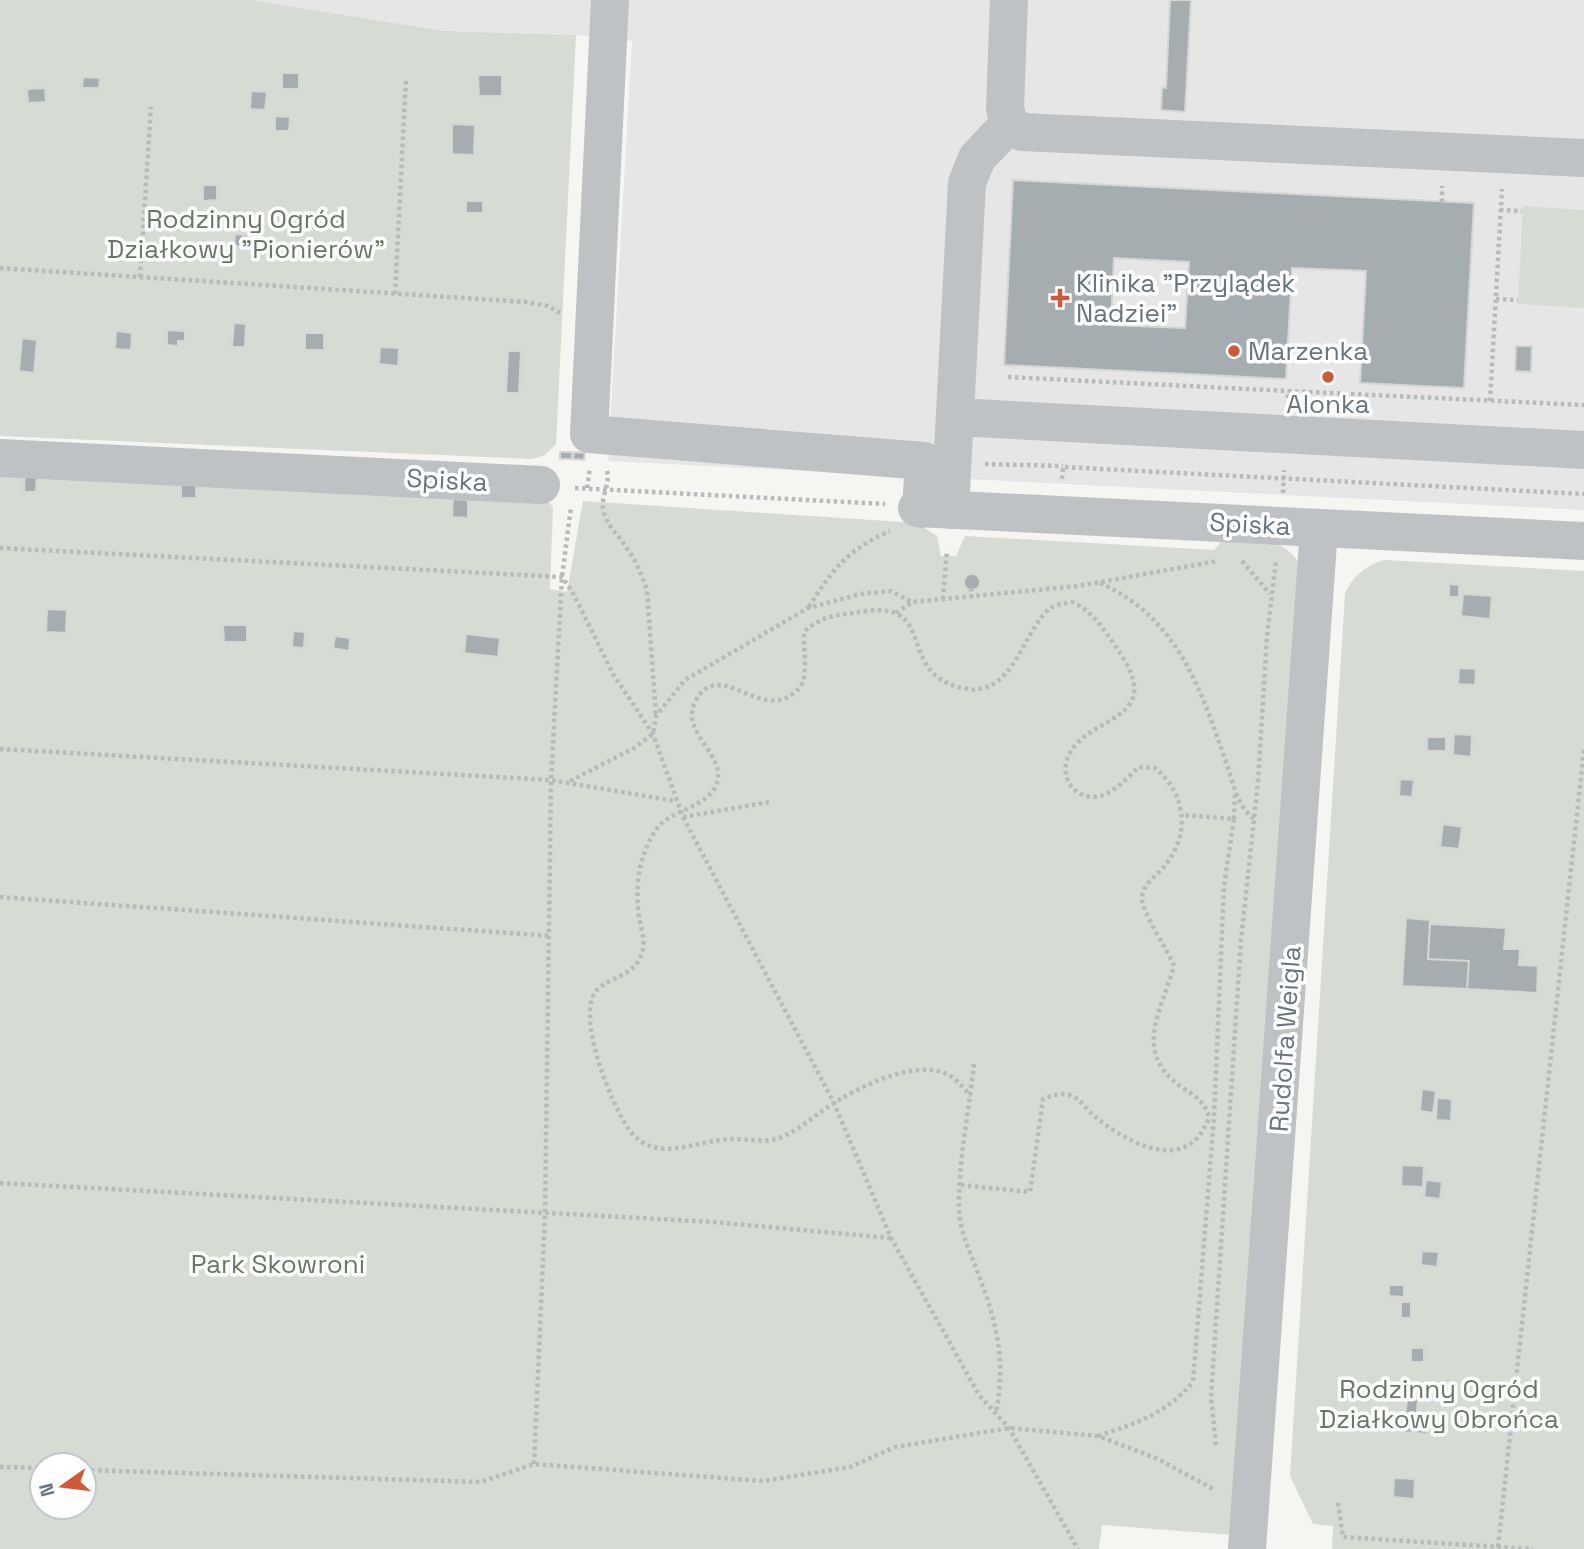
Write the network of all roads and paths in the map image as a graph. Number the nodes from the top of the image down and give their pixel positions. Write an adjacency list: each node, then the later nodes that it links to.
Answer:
1 (610, 0): 28 (street)
2 (1009, 0): 5 (street)
3 (406, 78): 12 (path)
4 (151, 107): 11 (path)
5 (1009, 124): 6 (street); 21 (street)
6 (1491, 156): 7 (street); 8 (path)
7 (1584, 158)
8 (1500, 210): 9 (path); 13 (path)
9 (1522, 211)
10 (0, 268): 11 (path)
11 (140, 277): 12 (path)
12 (395, 294): 15 (path)
13 (1496, 299): 14 (path); 19 (path)
14 (1518, 299)
15 (564, 315)
16 (1008, 377): 17 (path)
17 (1288, 391)
18 (1320, 392): 19 (path)
19 (1490, 401): 20 (path)
20 (1584, 405)
21 (956, 417): 22 (street); 28 (street)
22 (1584, 450)
23 (0, 458): 25 (street, Spiska)
24 (1063, 467): 27 (path)
25 (556, 486): 26 (path); 35 (path)
26 (605, 489): 28 (path); 43 (path)
27 (1584, 494)
28 (915, 511): 29 (street, Spiska); 41 (path)
29 (1319, 528): 30 (street, Spiska); 79 (street, Rudolfa Weigla)
30 (1584, 541)
31 (0, 548): 35 (path)
32 (947, 550): 39 (path)
33 (1236, 556): 55 (path)
34 (1224, 559): 36 (path)
35 (562, 578): 44 (path); 47 (path)
36 (1098, 583): 38 (path); 49 (path)
37 (971, 588): 38 (path)
38 (972, 598): 39 (path)
39 (943, 599): 40 (path)
40 (912, 602): 41 (path); 42 (path)
41 (808, 608): 43 (path)
42 (896, 613): 52 (path); 53 (path)
43 (656, 716): 44 (path)
44 (653, 734): 48 (path); 50 (path)
45 (0, 749): 47 (path)
46 (1584, 749): 77 (path)
47 (551, 780): 48 (path); 58 (path)
48 (569, 782): 50 (path)
49 (1235, 790): 55 (path); 56 (path)
50 (676, 801): 52 (path)
51 (769, 802): 54 (path)
52 (680, 810): 54 (path); 61 (path)
53 (1183, 815): 56 (path); 62 (path)
54 (683, 817): 61 (path)
55 (1255, 819): 70 (path)
56 (1234, 820): 62 (path)
57 (0, 897): 58 (path)
58 (551, 936): 65 (path)
59 (974, 1064): 60 (path)
60 (971, 1096): 61 (path); 64 (path)
61 (834, 1103): 66 (path)
62 (1212, 1117): 64 (path); 69 (path)
63 (0, 1183): 65 (path)
64 (961, 1185): 67 (path)
65 (545, 1214): 66 (path); 71 (path)
66 (891, 1238): 67 (path)
67 (996, 1413): 68 (path)
68 (1009, 1428): 69 (path); 71 (path); 78 (path)
69 (1098, 1436): 75 (path)
70 (1220, 1458)
71 (534, 1464): 74 (path)
72 (0, 1467): 73 (path)
73 (28, 1468)
74 (98, 1470)
75 (1222, 1494)
76 (1338, 1503): 77 (path)
77 (1498, 1548): 80 (path)
78 (1078, 1549)
79 (1247, 1549)
80 (1534, 1549)

